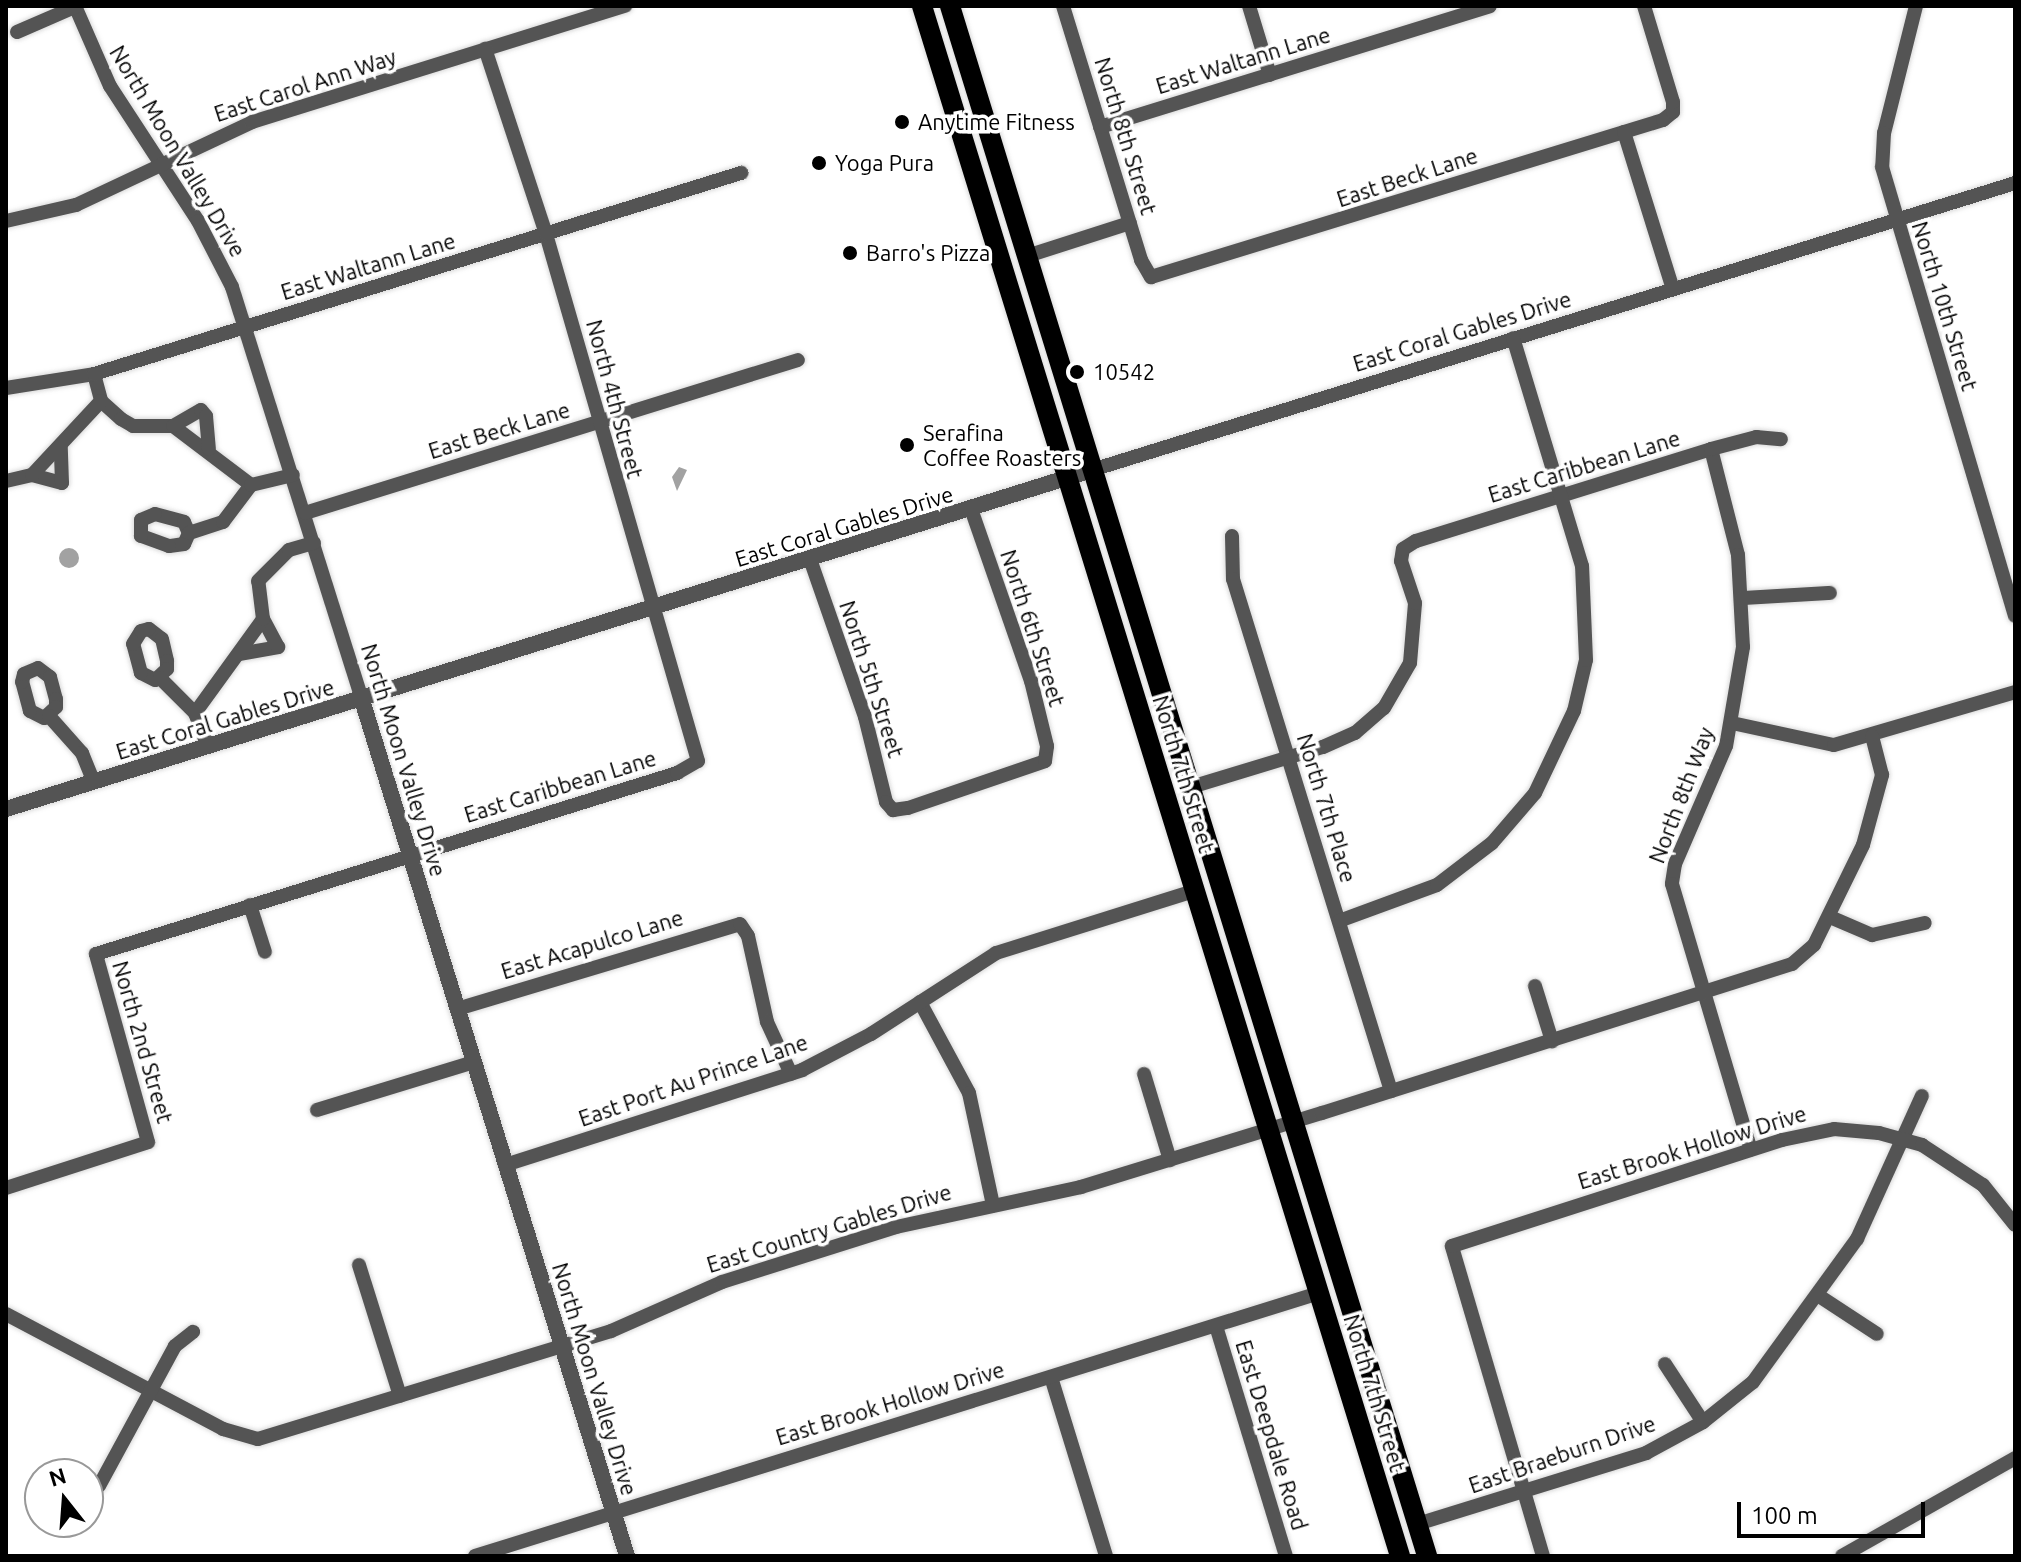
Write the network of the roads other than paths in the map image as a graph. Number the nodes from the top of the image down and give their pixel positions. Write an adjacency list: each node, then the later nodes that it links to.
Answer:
1 (76, 6): 10 (street); 15 (street, North Moon Valley Drive)
2 (625, 6): 11 (street, East Carol Ann Way)
3 (922, 6): 40 (main road, North 7th Street)
4 (950, 6): 22 (main road, North 7th Street)
5 (1063, 6): 13 (street, North 8th Street)
6 (1249, 6): 12 (street)
7 (1490, 6): 12 (street, East Waltann Lane)
8 (1644, 6): 14 (street, East Beck Lane)
9 (1916, 6): 19 (street, North 10th Street)
10 (17, 32)
11 (485, 49): 15 (street, East Carol Ann Way); 21 (street, North 4th Street)
12 (1270, 75): 13 (street, East Waltann Lane)
13 (1100, 127): 20 (street, North 8th Street)
14 (1624, 132): 23 (street, East Beck Lane); 24 (street)
15 (159, 164): 18 (street, East Carol Ann Way); 25 (street, North Moon Valley Drive)
16 (741, 173): 21 (street, East Waltann Lane)
17 (2015, 183): 19 (street, East Coral Gables Drive)
18 (6, 221)
19 (1896, 221): 24 (street, East Coral Gables Drive); 53 (street, North 10th Street)
20 (1130, 223): 22 (street); 23 (street, North 8th Street)
21 (546, 234): 25 (street, East Waltann Lane); 31 (street, North 4th Street)
22 (1027, 256): 37 (main road, North 7th Street)
23 (1151, 277)
24 (1673, 289): 26 (street, East Coral Gables Drive)
25 (246, 327): 28 (street, East Waltann Lane); 39 (street, North Moon Valley Drive)
26 (1513, 338): 37 (street, East Coral Gables Drive); 43 (street)
27 (798, 360): 31 (street, East Beck Lane)
28 (94, 374): 29 (street, East Waltann Lane); 30 (street)
29 (6, 388)
30 (101, 401): 32 (street); 34 (street)
31 (598, 422): 45 (street, East Beck Lane); 52 (street, North 4th Street)
32 (173, 426): 35 (street); 35 (street)
33 (1781, 439): 36 (street, East Caribbean Lane)
34 (61, 445): 38 (street); 38 (street)
35 (209, 449): 42 (street)
36 (1711, 449): 43 (street, East Caribbean Lane); 51 (street, North 8th Way)
37 (1092, 470): 40 (street, East Coral Gables Drive); 67 (main road, North 7th Street)
38 (32, 475): 41 (street)
39 (293, 475): 42 (street); 45 (street, North Moon Valley Drive)
40 (1069, 477): 44 (street, East Coral Gables Drive); 71 (main road, North 7th Street)
41 (6, 481)
42 (251, 485): 46 (street)
43 (1561, 496): 64 (street, East Caribbean Lane); 74 (street)
44 (971, 509): 49 (street, East Coral Gables Drive); 69 (street, North 6th Street)
45 (305, 513): 48 (street, North Moon Valley Drive)
46 (189, 533)
47 (1232, 536): 64 (street, North 7th Place)
48 (314, 543): 54 (street); 58 (street, North Moon Valley Drive)
49 (810, 559): 52 (street, East Coral Gables Drive); 69 (street, North 5th Street)
50 (1830, 593): 51 (street)
51 (1742, 598): 61 (street, North 8th Way)
52 (651, 609): 58 (street, East Coral Gables Drive); 65 (street, North 4th Street)
53 (2015, 616)
54 (263, 619): 55 (street); 55 (street)
55 (239, 654): 59 (street)
56 (160, 678): 59 (street)
57 (2015, 692): 62 (street)
58 (362, 700): 63 (street, East Coral Gables Drive); 70 (street, North Moon Valley Drive)
59 (195, 713): 63 (street)
60 (49, 716): 66 (street)
61 (1732, 723): 62 (street); 79 (street, North 8th Way)
62 (1872, 736): 73 (street, East Country Gables Drive)
63 (208, 747): 66 (street, East Coral Gables Drive)
64 (1289, 758): 67 (street); 74 (street, North 7th Place)
65 (698, 761): 70 (street, East Caribbean Lane)
66 (94, 782): 68 (street, East Coral Gables Drive)
67 (1191, 787): 89 (main road, North 7th Street)
68 (6, 809)
69 (893, 810)
70 (410, 855): 72 (street, East Caribbean Lane); 81 (street, North Moon Valley Drive)
71 (1194, 891): 80 (street, East Port Au Prince Lane); 90 (main road, North 7th Street)
72 (250, 905): 76 (street); 77 (street, East Caribbean Lane)
73 (1830, 917): 75 (street); 79 (street, East Country Gables Drive)
74 (1339, 921): 86 (street, North 7th Place)
75 (1925, 923)
76 (265, 952)
77 (96, 954): 95 (street, North 2nd Street)
78 (1535, 986): 82 (street)
79 (1703, 994): 82 (street, East Country Gables Drive); 92 (street, North 8th Way)
80 (920, 1002): 84 (street, East Port Au Prince Lane); 96 (street)
81 (457, 1009): 83 (street, North Moon Valley Drive); 84 (street, East Acapulco Lane)
82 (1552, 1041): 86 (street, East Country Gables Drive)
83 (474, 1062): 88 (street); 94 (street, North Moon Valley Drive)
84 (791, 1074): 94 (street, East Port Au Prince Lane)
85 (1144, 1074): 93 (street)
86 (1391, 1091): 89 (street, East Country Gables Drive)
87 (1922, 1096): 91 (street)
88 (317, 1110)
89 (1293, 1122): 90 (street, East Country Gables Drive); 115 (main road, North 7th Street)
90 (1269, 1129): 93 (street, East Country Gables Drive); 99 (main road, North 7th Street)
91 (1903, 1139): 92 (street, East Brook Hollow Drive); 97 (street, East Brook Hollow Drive); 100 (street, East Braeburn Drive)
92 (1751, 1150): 113 (street, East Brook Hollow Drive)
93 (1170, 1160): 96 (street, East Country Gables Drive)
94 (505, 1165): 105 (street, North Moon Valley Drive)
95 (6, 1188)
96 (993, 1205): 105 (street, East Country Gables Drive)
97 (2015, 1225)
98 (359, 1265): 109 (street)
99 (1319, 1293): 102 (street, East Brook Hollow Drive); 120 (main road, North 7th Street)
100 (1819, 1296): 104 (street); 110 (street, East Braeburn Drive)
101 (6, 1314): 108 (street, East Country Gables Drive)
102 (1216, 1326): 107 (street, East Brook Hollow Drive); 119 (street, East Deepdale Road)
103 (193, 1332): 108 (street)
104 (1877, 1334)
105 (561, 1345): 109 (street, East Country Gables Drive); 114 (street, North Moon Valley Drive)
106 (1665, 1364): 110 (street)
107 (1051, 1377): 114 (street, East Brook Hollow Drive); 116 (street)
108 (150, 1390): 109 (street, East Country Gables Drive); 112 (street)
109 (400, 1396)
110 (1703, 1422): 113 (street, East Braeburn Drive)
111 (2015, 1458): 123 (street)
112 (104, 1477)
113 (1524, 1492): 115 (street, East Braeburn Drive); 122 (street)
114 (614, 1513): 117 (street, East Brook Hollow Drive); 118 (street, North Moon Valley Drive)
115 (1417, 1524): 121 (main road, North 7th Street)
116 (1101, 1555)
117 (475, 1556)
118 (627, 1556)
119 (1286, 1556)
120 (1400, 1556)
121 (1427, 1556)
122 (1543, 1556)
123 (1842, 1556)

